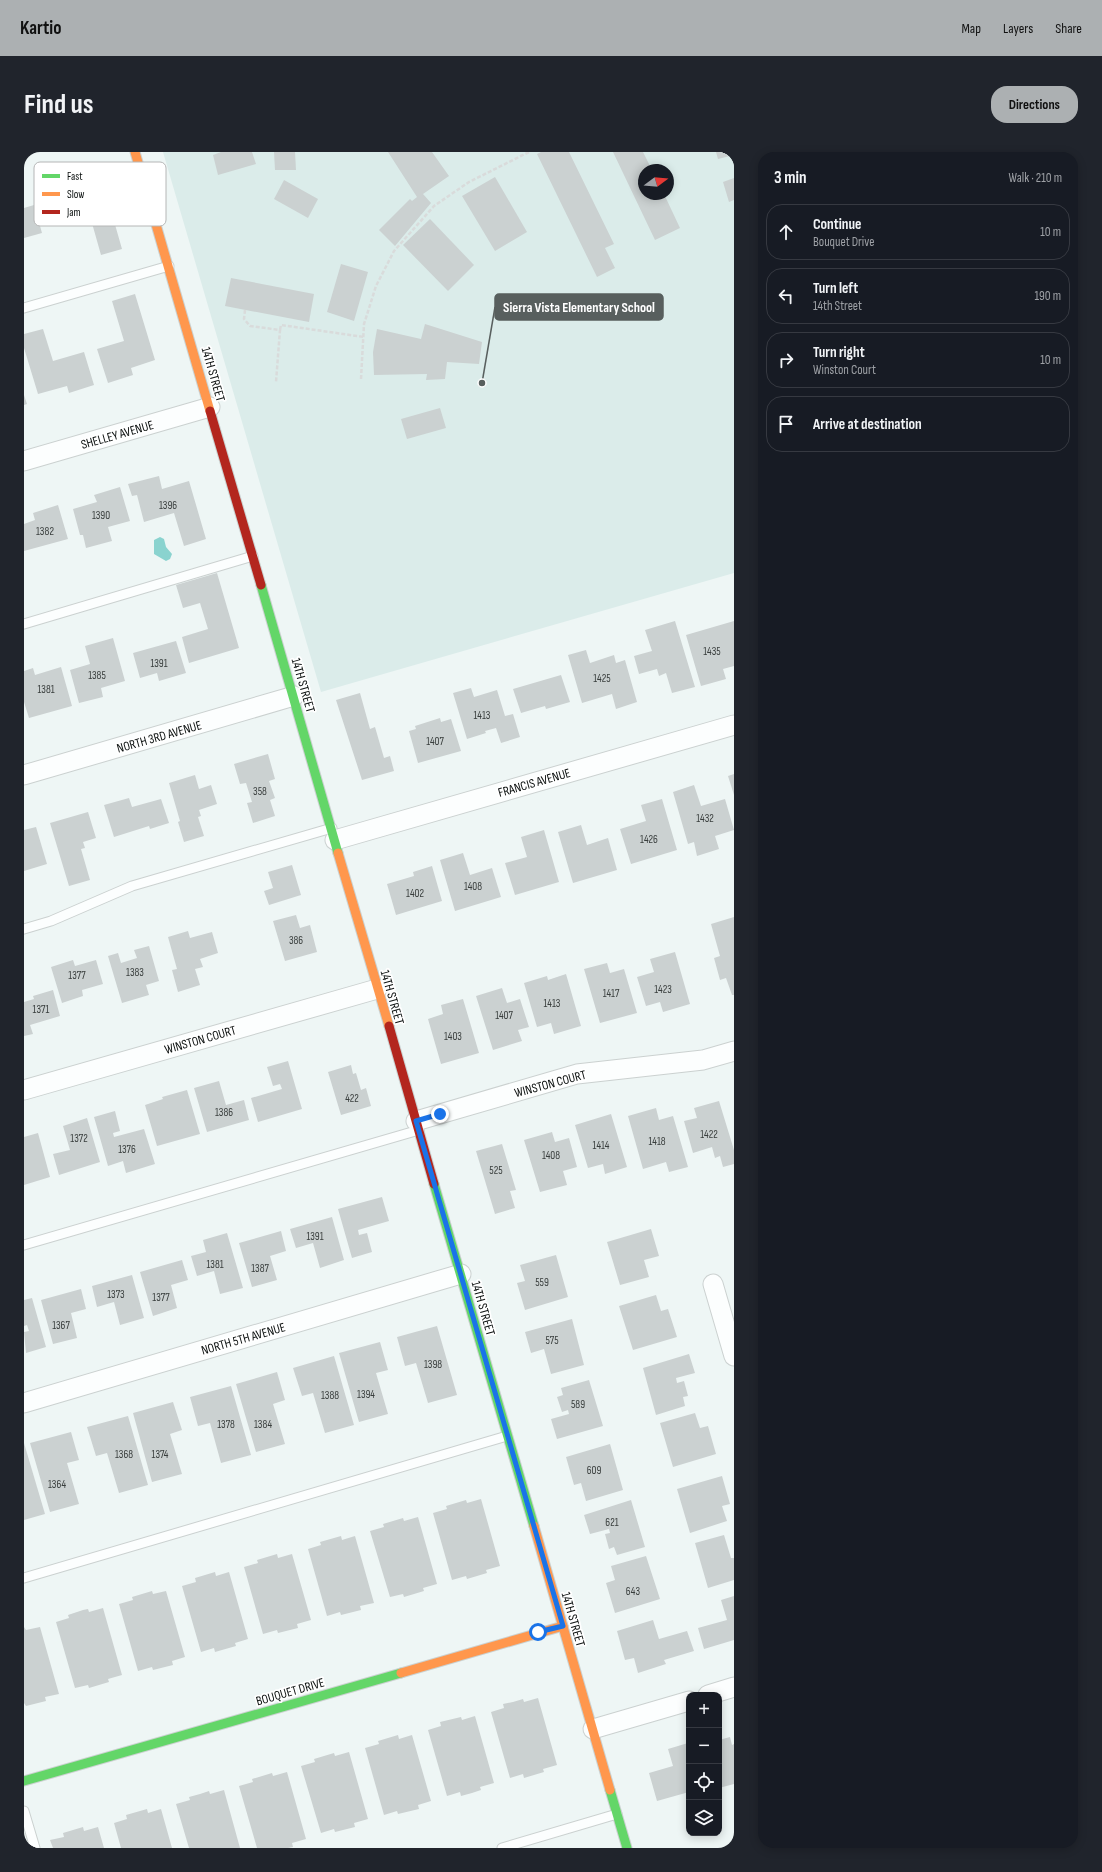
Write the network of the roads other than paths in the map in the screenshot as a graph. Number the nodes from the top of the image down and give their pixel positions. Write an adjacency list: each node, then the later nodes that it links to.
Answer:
1 (135, 152): 2 (street, 14TH STREET)
2 (138, 162)
3 (156, 226): 4 (street, 14TH STREET)
4 (168, 266): 5 (lane); 6 (street, 14TH STREET)
5 (24, 308)
6 (210, 406): 7 (street, SHELLEY AVENUE); 8 (street, 14TH STREET)
7 (24, 461)
8 (253, 556): 9 (lane); 10 (street, 14TH STREET)
9 (24, 624)
10 (294, 696): 12 (street, NORTH 3RD AVENUE); 13 (street, 14TH STREET)
11 (734, 725): 13 (street, FRANCIS AVENUE)
12 (24, 775)
13 (333, 834): 14 (lane); 15 (street, 14TH STREET)
14 (24, 929)
15 (377, 989): 17 (street, WINSTON COURT); 18 (street, 14TH STREET)
16 (734, 1051): 18 (street, WINSTON COURT)
17 (24, 1090)
18 (417, 1126): 19 (lane); 20 (street, 14TH STREET)
19 (24, 1245)
20 (462, 1274): 23 (street, NORTH 5TH AVENUE); 24 (street, 14TH STREET)
21 (713, 1284): 22 (street)
22 (734, 1356)
23 (24, 1403)
24 (507, 1436): 25 (lane); 26 (street, 14TH STREET)
25 (24, 1578)
26 (563, 1626): 30 (street, 14TH STREET); 31 (street, BOUQUET DRIVE)
27 (734, 1687): 28 (street)
28 (718, 1692)
29 (686, 1702): 30 (street)
30 (593, 1729): 33 (street, 14TH STREET)
31 (24, 1781)
32 (24, 1811): 34 (lane)
33 (618, 1814): 35 (lane); 36 (street, 14TH STREET)
34 (34, 1848)
35 (502, 1848)
36 (627, 1848)

